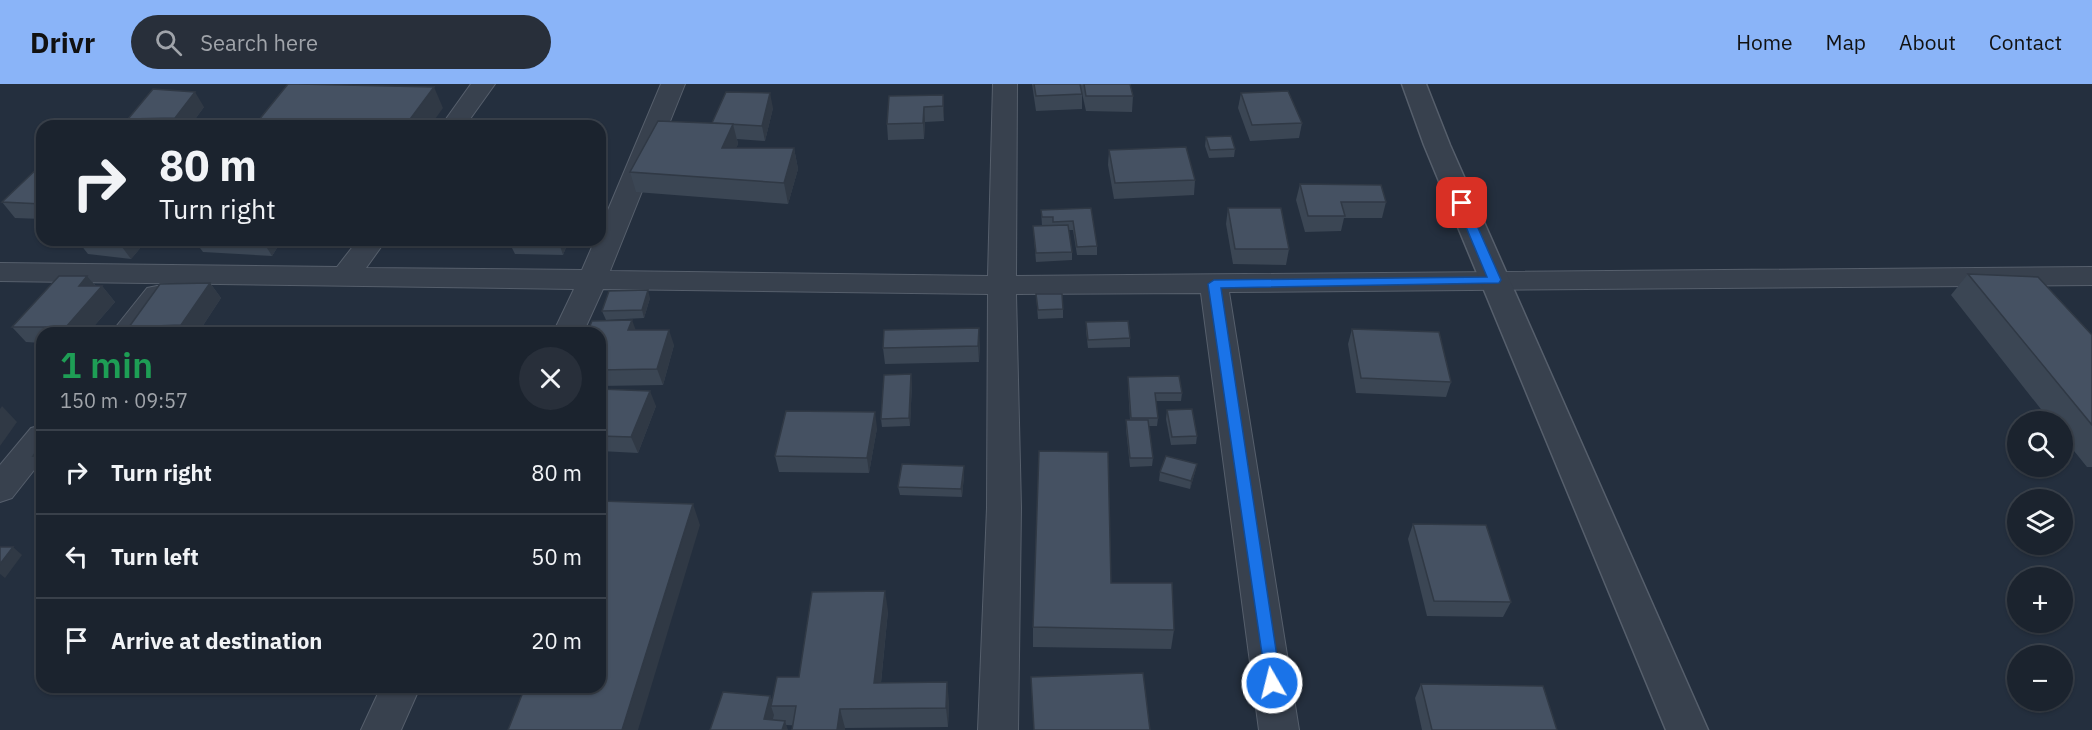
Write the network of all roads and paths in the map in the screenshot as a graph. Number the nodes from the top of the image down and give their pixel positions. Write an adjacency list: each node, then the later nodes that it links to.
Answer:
1 (483, 84): 5 (street)
2 (673, 84): 12 (street)
3 (1005, 84): 14 (street)
4 (1414, 84): 11 (street)
5 (457, 120)
6 (368, 246): 10 (street)
7 (0, 272): 8 (street)
8 (174, 273): 10 (street); 15 (street)
9 (2092, 276): 11 (street)
10 (344, 278): 12 (street)
11 (1495, 280): 13 (street); 23 (street)
12 (592, 282): 14 (street); 16 (street)
13 (1214, 284): 14 (street); 22 (street)
14 (1002, 285): 21 (street)
15 (131, 327)
16 (571, 327)
17 (36, 444): 18 (street)
18 (0, 489)
19 (398, 693): 20 (street)
20 (381, 730)
21 (998, 730)
22 (1279, 730)
23 (1687, 730)

